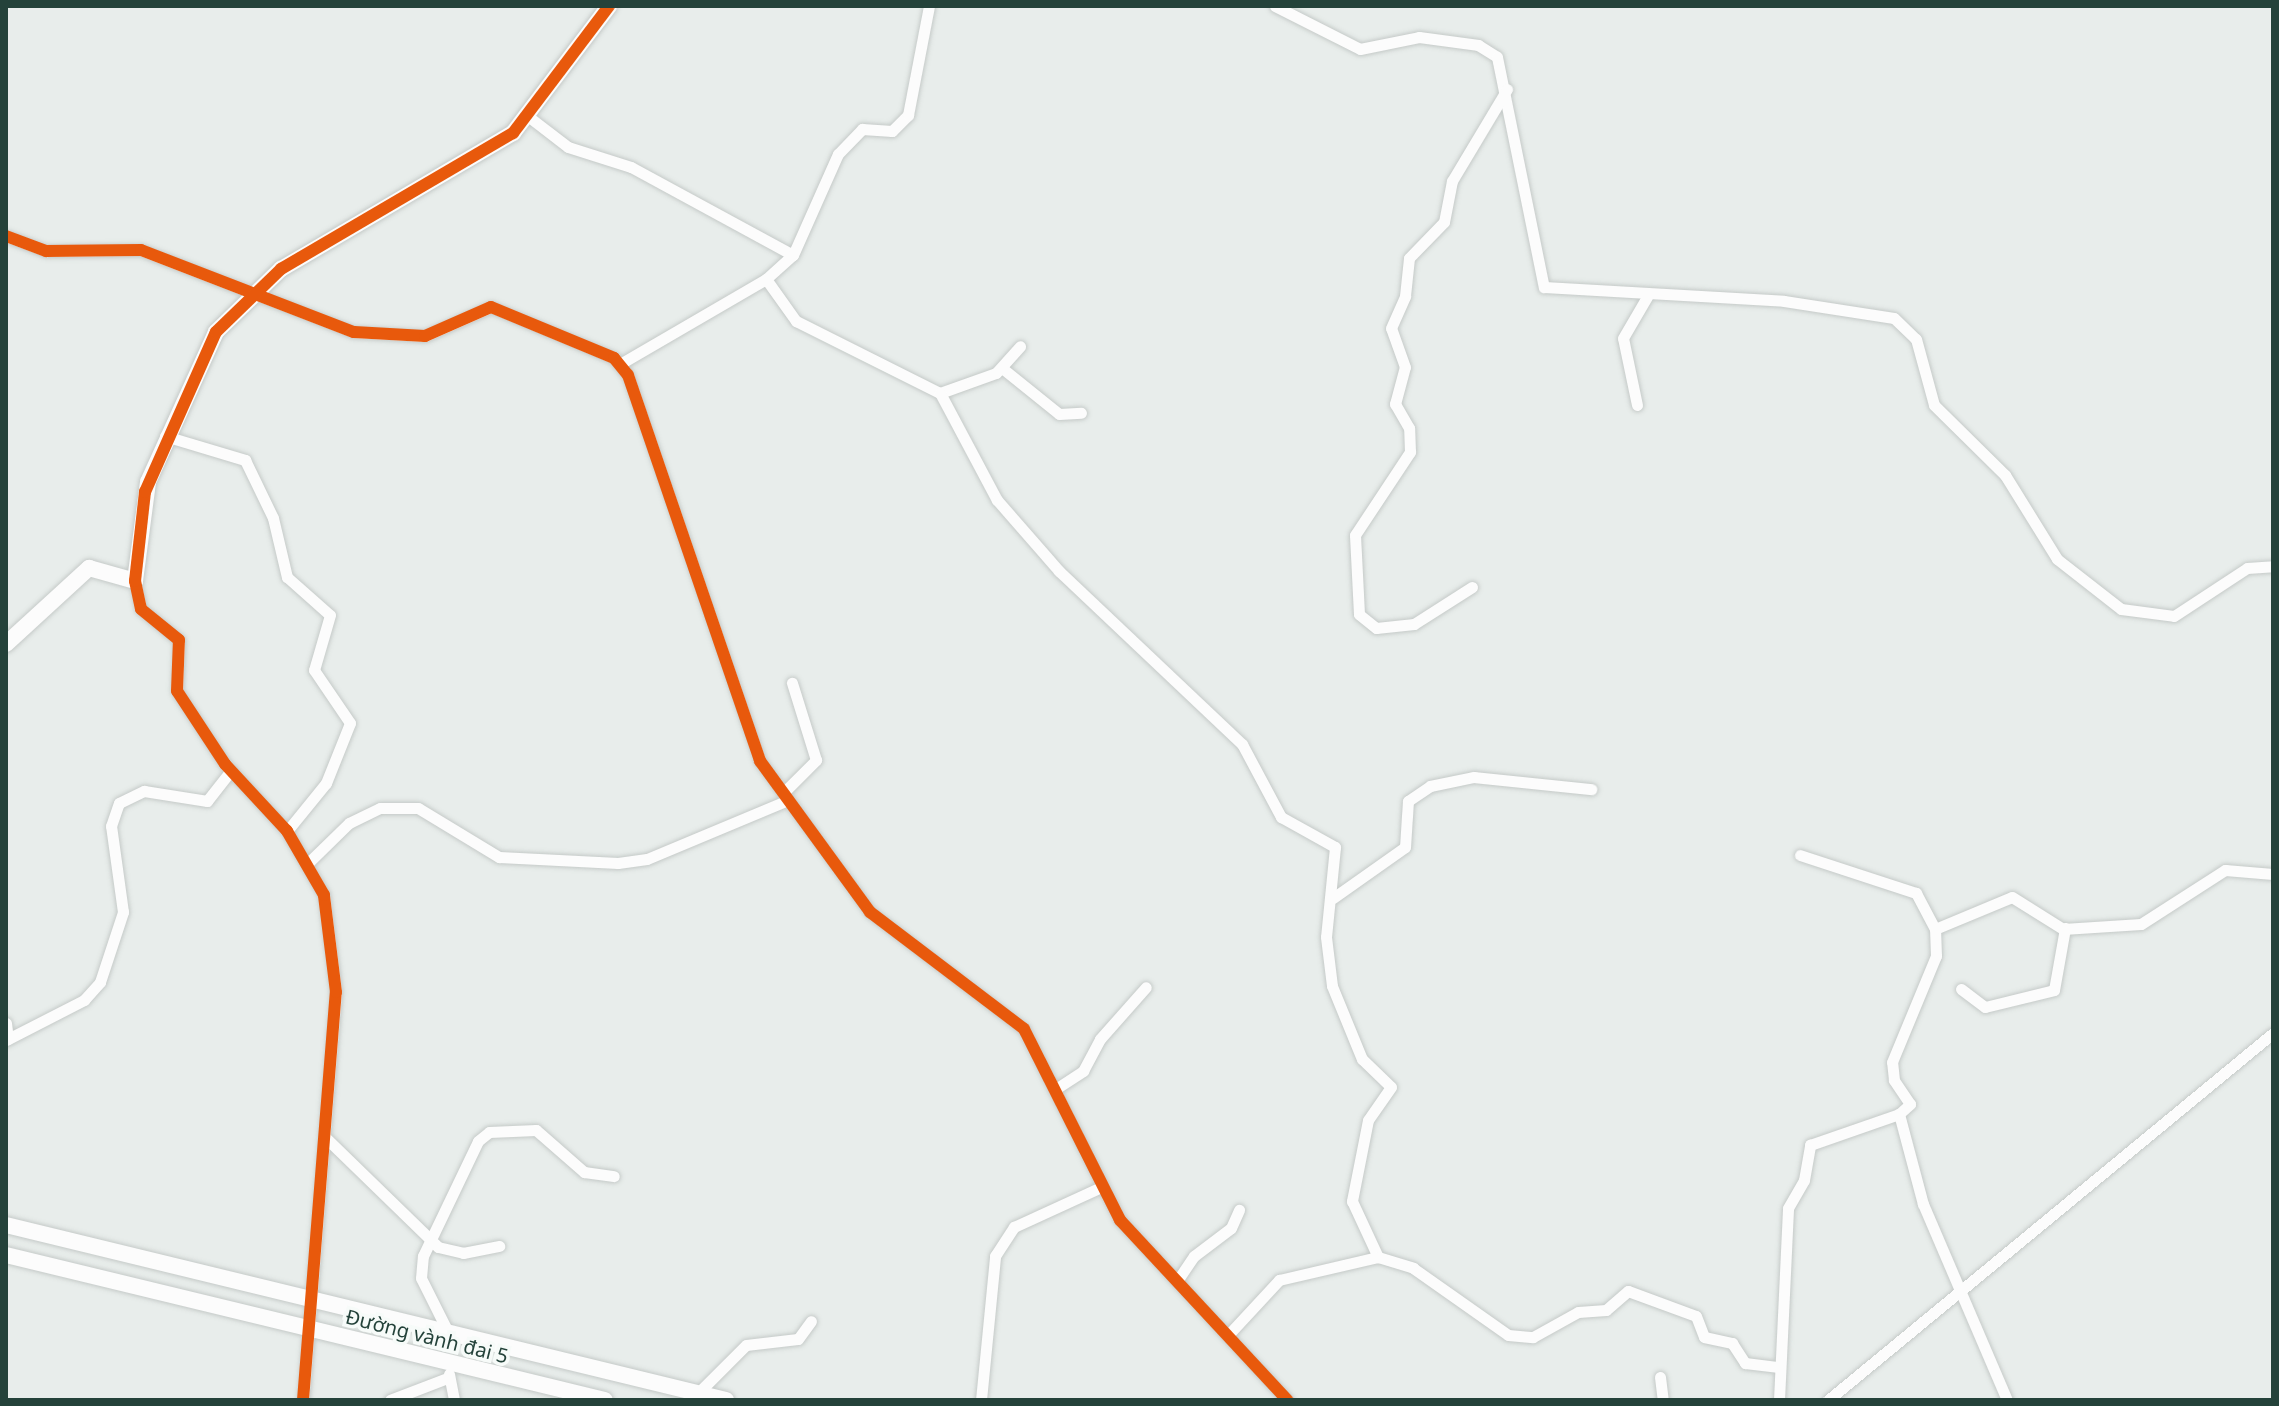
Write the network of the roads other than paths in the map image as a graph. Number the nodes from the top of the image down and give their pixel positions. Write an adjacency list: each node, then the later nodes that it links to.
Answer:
1 (609, 6): 5 (main road)
2 (929, 6): 7 (street)
3 (1275, 6): 4 (street)
4 (1507, 89): 10 (street); 20 (street)
5 (529, 117): 7 (street); 9 (main road)
6 (6, 236): 9 (street)
7 (793, 255): 8 (street)
8 (766, 279): 12 (street); 14 (street)
9 (256, 294): 12 (street); 17 (main road)
10 (1647, 297): 15 (street); 18 (street)
11 (1020, 346): 13 (street)
12 (620, 364): 25 (street)
13 (1002, 368): 14 (street); 16 (street)
14 (940, 393): 30 (street)
15 (1637, 405)
16 (1081, 413)
17 (165, 436): 19 (main road); 26 (street)
18 (2273, 566)
19 (135, 581): 21 (main road); 23 (street)
20 (1472, 587)
21 (6, 644)
22 (792, 683): 25 (street)
23 (231, 770): 26 (street); 37 (street)
24 (1591, 789): 30 (street)
25 (785, 796): 28 (street); 38 (street)
26 (287, 831): 28 (street)
27 (1800, 855): 32 (street)
28 (309, 862): 40 (street)
29 (2273, 874): 31 (street)
30 (1333, 898): 48 (street)
31 (2065, 928): 32 (street); 34 (street)
32 (1935, 929): 39 (street)
33 (1146, 987): 38 (street)
34 (1961, 989)
35 (6, 1023): 37 (street)
36 (2273, 1033): 50 (street)
37 (7, 1039)
38 (1054, 1090): 42 (street)
39 (1899, 1114): 50 (street); 56 (street)
40 (327, 1139): 45 (street); 51 (street)
41 (614, 1176): 45 (street)
42 (1099, 1188): 49 (street); 65 (street)
43 (1239, 1210): 49 (street)
44 (6, 1225): 51 (main road, Đường vành đai 5)
45 (430, 1238): 46 (street); 54 (street)
46 (499, 1246)
47 (6, 1255): 53 (main road, Đường vành đai 5)
48 (1378, 1257): 55 (street); 56 (street)
49 (1177, 1281): 55 (street)
50 (1959, 1294): 69 (street); 70 (street)
51 (313, 1300): 53 (street); 54 (main road, Đường vành đai 5)
52 (811, 1321): 59 (street)
53 (310, 1329): 57 (main road, Đường vành đai 5); 60 (street)
54 (448, 1332): 59 (main road, Đường vành đai 5)
55 (1229, 1334): 66 (street)
56 (1777, 1367): 68 (street)
57 (450, 1371): 61 (street); 62 (street); 63 (main road, Đường vành đai 5)
58 (1660, 1377): 67 (street)
59 (698, 1393): 64 (main road, Đường vành đai 5)
60 (303, 1400)
61 (390, 1400)
62 (454, 1400)
63 (605, 1400)
64 (726, 1400)
65 (981, 1400)
66 (1287, 1400)
67 (1663, 1400)
68 (1779, 1400)
69 (1828, 1400)
70 (2007, 1400)

